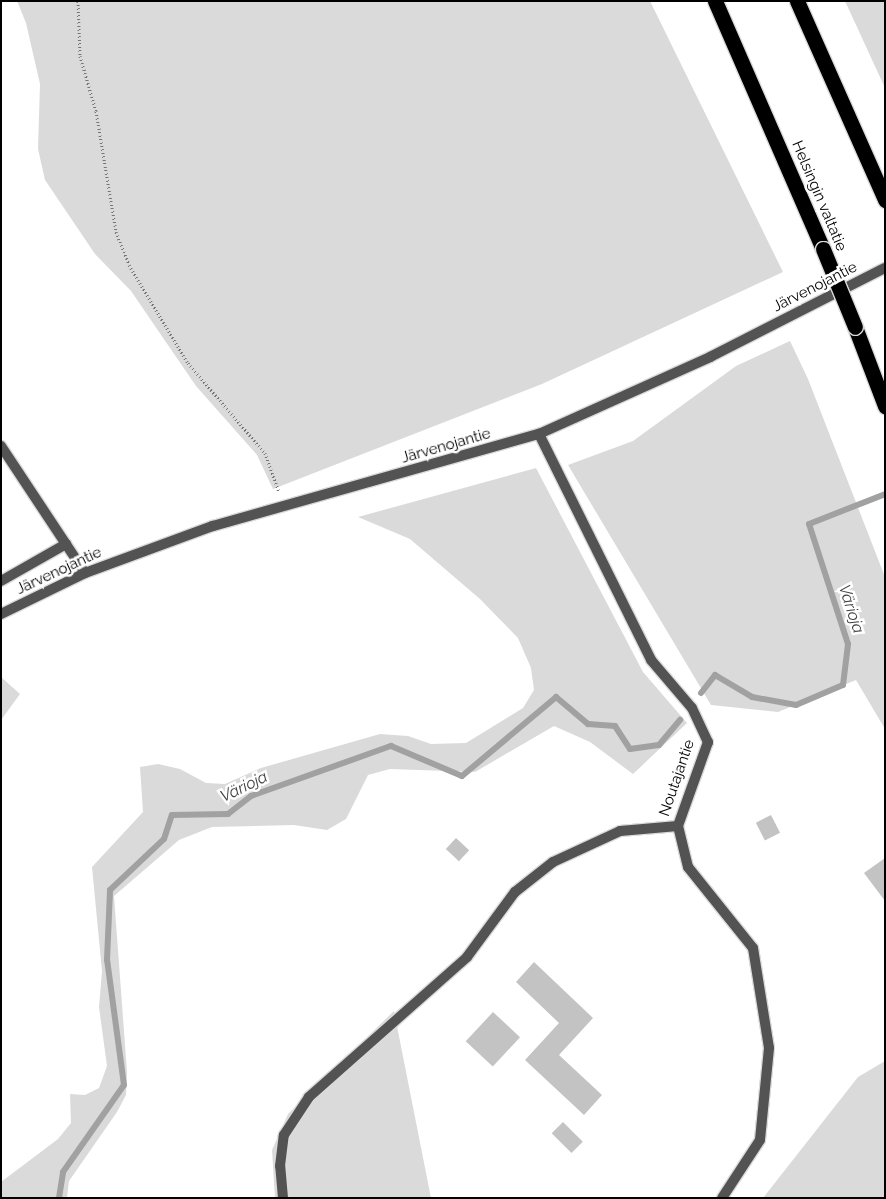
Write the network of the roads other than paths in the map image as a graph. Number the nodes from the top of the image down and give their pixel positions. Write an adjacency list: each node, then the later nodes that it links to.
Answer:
1 (714, 1): 5 (highway, Helsingin valtatie, bridge)
2 (797, 1): 3 (highway)
3 (885, 200)
4 (885, 268): 6 (street, Järvenojantie)
5 (885, 406)
6 (539, 434): 9 (street, Järvenojantie); 12 (street, Noutajantie)
7 (1, 446): 8 (street)
8 (66, 544): 9 (street); 10 (street)
9 (85, 573): 11 (street, Järvenojantie)
10 (1, 581)
11 (1, 614)
12 (678, 826): 13 (street, Noutajantie); 14 (street)
13 (283, 1198)
14 (722, 1198)

